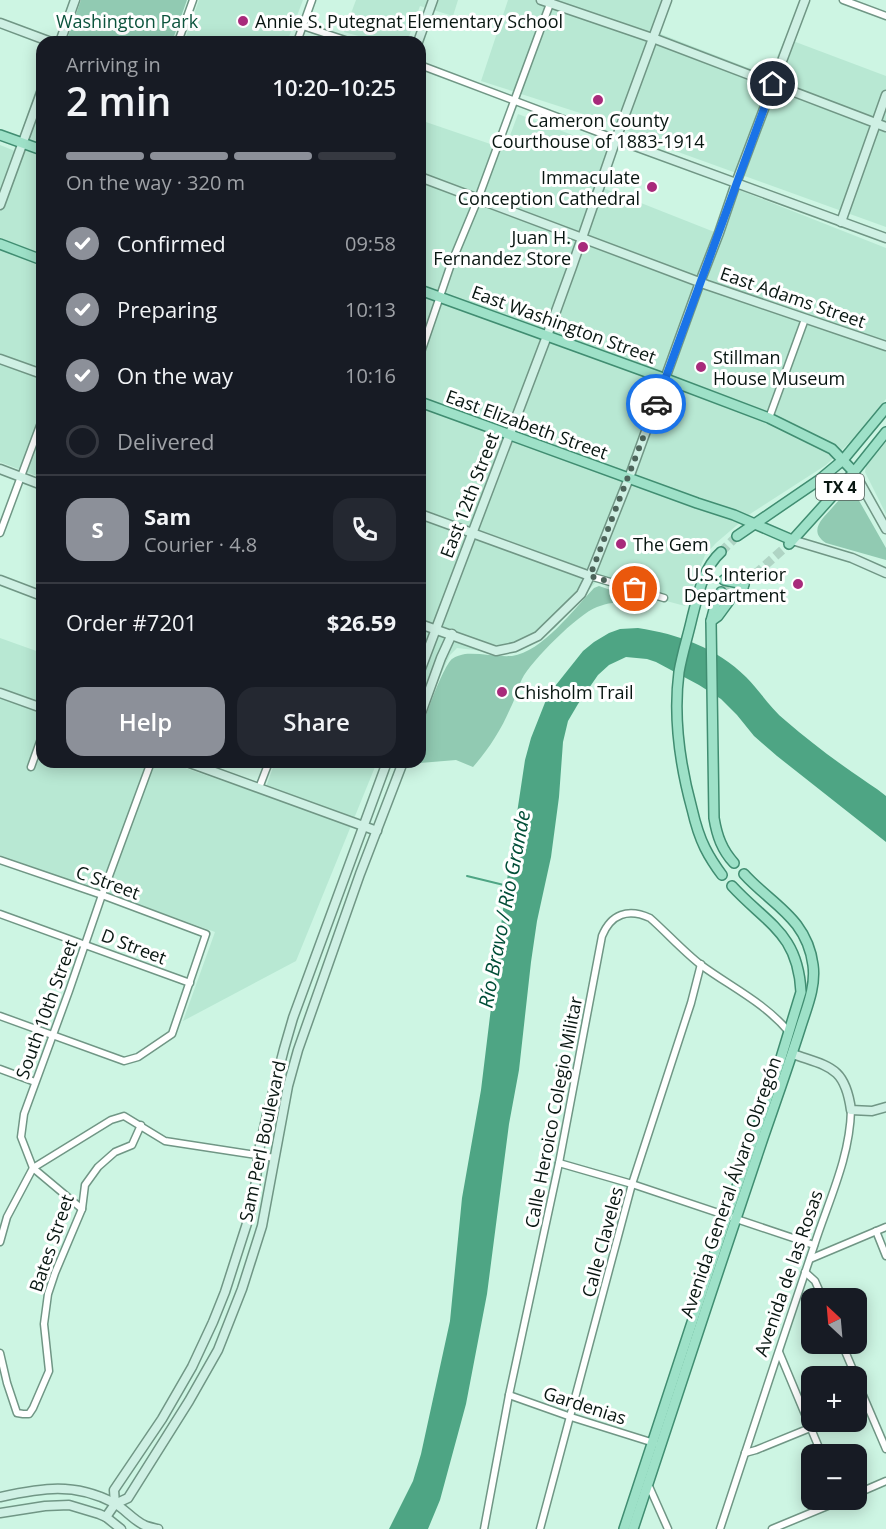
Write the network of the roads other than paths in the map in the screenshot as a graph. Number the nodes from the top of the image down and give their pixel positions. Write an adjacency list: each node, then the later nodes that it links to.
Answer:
1 (75, 0): 14 (main road)
2 (194, 0): 15 (street)
3 (312, 0): 12 (street)
4 (434, 0): 18 (main road)
5 (541, 0): 9 (main road)
6 (667, 0): 19 (main road, East 12th Street)
7 (806, 0): 21 (main road)
8 (843, 0): 10 (street)
9 (551, 2): 19 (main road); 23 (street)
10 (886, 16)
11 (0, 23): 13 (main road)
12 (303, 26): 16 (street); 17 (street)
13 (36, 36)
14 (62, 36)
15 (180, 36)
16 (299, 36)
17 (333, 36)
18 (420, 36)
19 (653, 39): 21 (main road); 28 (main road, East 12th Street)
20 (426, 67): 23 (street)
21 (773, 84): 25 (main road); 32 (main road)
22 (886, 95): 25 (main road)
23 (515, 101): 28 (street); 33 (street)
24 (36, 107): 29 (main road)
25 (876, 123): 26 (main road); 35 (main road)
26 (886, 127)
27 (0, 135): 29 (main road)
28 (616, 139): 32 (main road); 36 (main road, East 12th Street)
29 (23, 143): 30 (main road); 34 (main road)
30 (36, 148)
31 (426, 179): 33 (main road, East Adams Street)
32 (736, 183): 35 (main road); 40 (main road)
33 (478, 199): 36 (main road, East Adams Street); 44 (street)
34 (0, 205)
35 (841, 222): 37 (main road)
36 (582, 237): 41 (main road, East Adams Street); 46 (main road, East 12th Street)
37 (886, 238)
38 (0, 244): 39 (main road)
39 (36, 258)
40 (704, 271): 41 (main road); 42 (main road)
41 (700, 282): 42 (main road, East Adams Street); 51 (main road)
42 (722, 290): 45 (main road, East Adams Street)
43 (426, 292): 44 (main road, East Washington Street)
44 (440, 297): 46 (main road, East Washington Street); 47 (street)
45 (805, 319): 48 (main road, East Adams Street); 54 (street)
46 (547, 336): 51 (main road, East Washington Street); 56 (main road, East 12th Street)
47 (426, 338)
48 (886, 346)
49 (0, 358): 50 (main road)
50 (36, 372)
51 (666, 379): 54 (main road, East Washington Street); 62 (main road)
52 (426, 404): 56 (main road, East Elizabeth Street)
53 (886, 408): 58 (main road, TX 4)
54 (769, 418): 58 (main road, East Washington Street)
55 (886, 432): 60 (main road, TX 4)
56 (510, 435): 62 (main road, East Elizabeth Street); 68 (main road, East 12th Street)
57 (36, 437): 61 (street)
58 (843, 460): 60 (main road, East Washington Street); 65 (main road, TX 4)
59 (0, 469): 61 (main road)
60 (854, 472): 66 (main road); 70 (main road, TX 4)
61 (22, 477): 63 (main road); 67 (street)
62 (629, 478): 65 (main road, East Elizabeth Street); 73 (main road)
63 (36, 482)
64 (426, 515): 68 (main road)
65 (753, 524): 69 (main road); 70 (main road, East Elizabeth Street)
66 (886, 529)
67 (0, 533)
68 (473, 533): 73 (main road); 79 (main road, East 12th Street)
69 (737, 536)
70 (790, 543): 72 (main road)
71 (721, 552): 98 (main road)
72 (886, 572)
73 (590, 576): 77 (street); 80 (main road)
74 (0, 580): 76 (main road)
75 (729, 593): 75 (main road); 96 (main road)
76 (36, 594)
77 (664, 598)
78 (426, 626): 79 (main road)
79 (435, 629): 80 (main road); 81 (main road)
80 (452, 634): 83 (main road)
81 (426, 654)
82 (0, 693): 84 (main road)
83 (426, 699)
84 (36, 706)
85 (36, 753): 86 (street)
86 (31, 767)
87 (149, 768): 100 (street, South 10th Street)
88 (204, 768): 92 (main road)
89 (267, 768): 92 (street)
90 (385, 768): 93 (main road, Sam Perl Boulevard)
91 (401, 768): 94 (main road, Sam Perl Boulevard)
92 (259, 788): 93 (main road)
93 (363, 826): 94 (main road); 115 (main road, Sam Perl Boulevard)
94 (377, 831): 116 (main road, Sam Perl Boulevard)
95 (0, 860): 100 (street, C Street)
96 (734, 863)
97 (744, 874): 108 (main road, Avenida General Álvaro Obregón)
98 (722, 875)
99 (732, 886): 106 (main road, Avenida General Álvaro Obregón)
100 (102, 895): 102 (street, South 10th Street); 104 (street, C Street)
101 (0, 914): 102 (street, D Street)
102 (86, 944): 104 (street, D Street); 107 (street, South 10th Street)
103 (701, 964): 106 (street, Calle Heroico Colegio Militar); 117 (street, Calle Heroico Colegio Militar); 119 (street, Calle Claveles)
104 (190, 983): 107 (street)
105 (0, 1016): 107 (street)
106 (789, 1032): 113 (main road, Avenida General Álvaro Obregón)
107 (53, 1035): 110 (street, South 10th Street)
108 (792, 1054): 112 (main road, Avenida de las Rosas); 113 (main road, Avenida General Álvaro Obregón)
109 (0, 1069): 110 (street)
110 (35, 1082): 118 (street, South 10th Street)
111 (886, 1107): 112 (main road)
112 (851, 1110): 125 (street, Avenida de las Rosas)
113 (767, 1111): 121 (main road, Avenida General Álvaro Obregón)
114 (141, 1125): 115 (street); 118 (street); 120 (street, Bates Street)
115 (258, 1155): 116 (street); 130 (main road, Sam Perl Boulevard)
116 (275, 1158): 131 (main road, Sam Perl Boulevard)
117 (559, 1163): 119 (street); 134 (street, Calle Heroico Colegio Militar)
118 (33, 1168): 120 (street); 124 (street)
119 (632, 1184): 121 (street); 137 (street, Calle Claveles)
120 (82, 1209): 133 (street, Bates Street)
121 (731, 1217): 125 (street); 139 (main road, Avenida General Álvaro Obregón)
122 (886, 1227): 123 (street)
123 (876, 1231): 126 (street); 127 (street)
124 (0, 1242)
125 (814, 1245): 127 (street, Avenida de las Rosas)
126 (886, 1256)
127 (810, 1259): 128 (street, Avenida de las Rosas)
128 (805, 1272): 129 (street); 132 (street, Avenida de las Rosas)
129 (819, 1288)
130 (225, 1292): 131 (main road); 146 (main road, Sam Perl Boulevard)
131 (238, 1299): 146 (main road, Sam Perl Boulevard)
132 (778, 1352): 136 (street); 141 (street, Avenida de las Rosas)
133 (0, 1353)
134 (509, 1395): 137 (street, Gardenias); 152 (street, Calle Heroico Colegio Militar)
135 (867, 1404): 140 (street)
136 (801, 1407)
137 (571, 1417): 139 (street, Gardenias); 153 (street, Calle Claveles)
138 (801, 1432): 141 (street)
139 (656, 1444): 143 (main road, Avenida General Álvaro Obregón); 154 (main road, Avenida General Álvaro Obregón)
140 (886, 1449)
141 (745, 1453): 157 (street, Avenida de las Rosas)
142 (886, 1481): 144 (street)
143 (648, 1484): 155 (main road, Avenida General Álvaro Obregón); 156 (street)
144 (867, 1489)
145 (0, 1497): 146 (main road)
146 (115, 1504): 149 (main road, Sam Perl Boulevard); 151 (main road)
147 (818, 1510): 158 (street)
148 (0, 1514): 149 (main road)
149 (106, 1517): 150 (main road)
150 (121, 1529)
151 (158, 1529)
152 (484, 1529)
153 (540, 1529)
154 (624, 1529)
155 (633, 1529)
156 (668, 1529)
157 (720, 1529)
158 (772, 1529)

